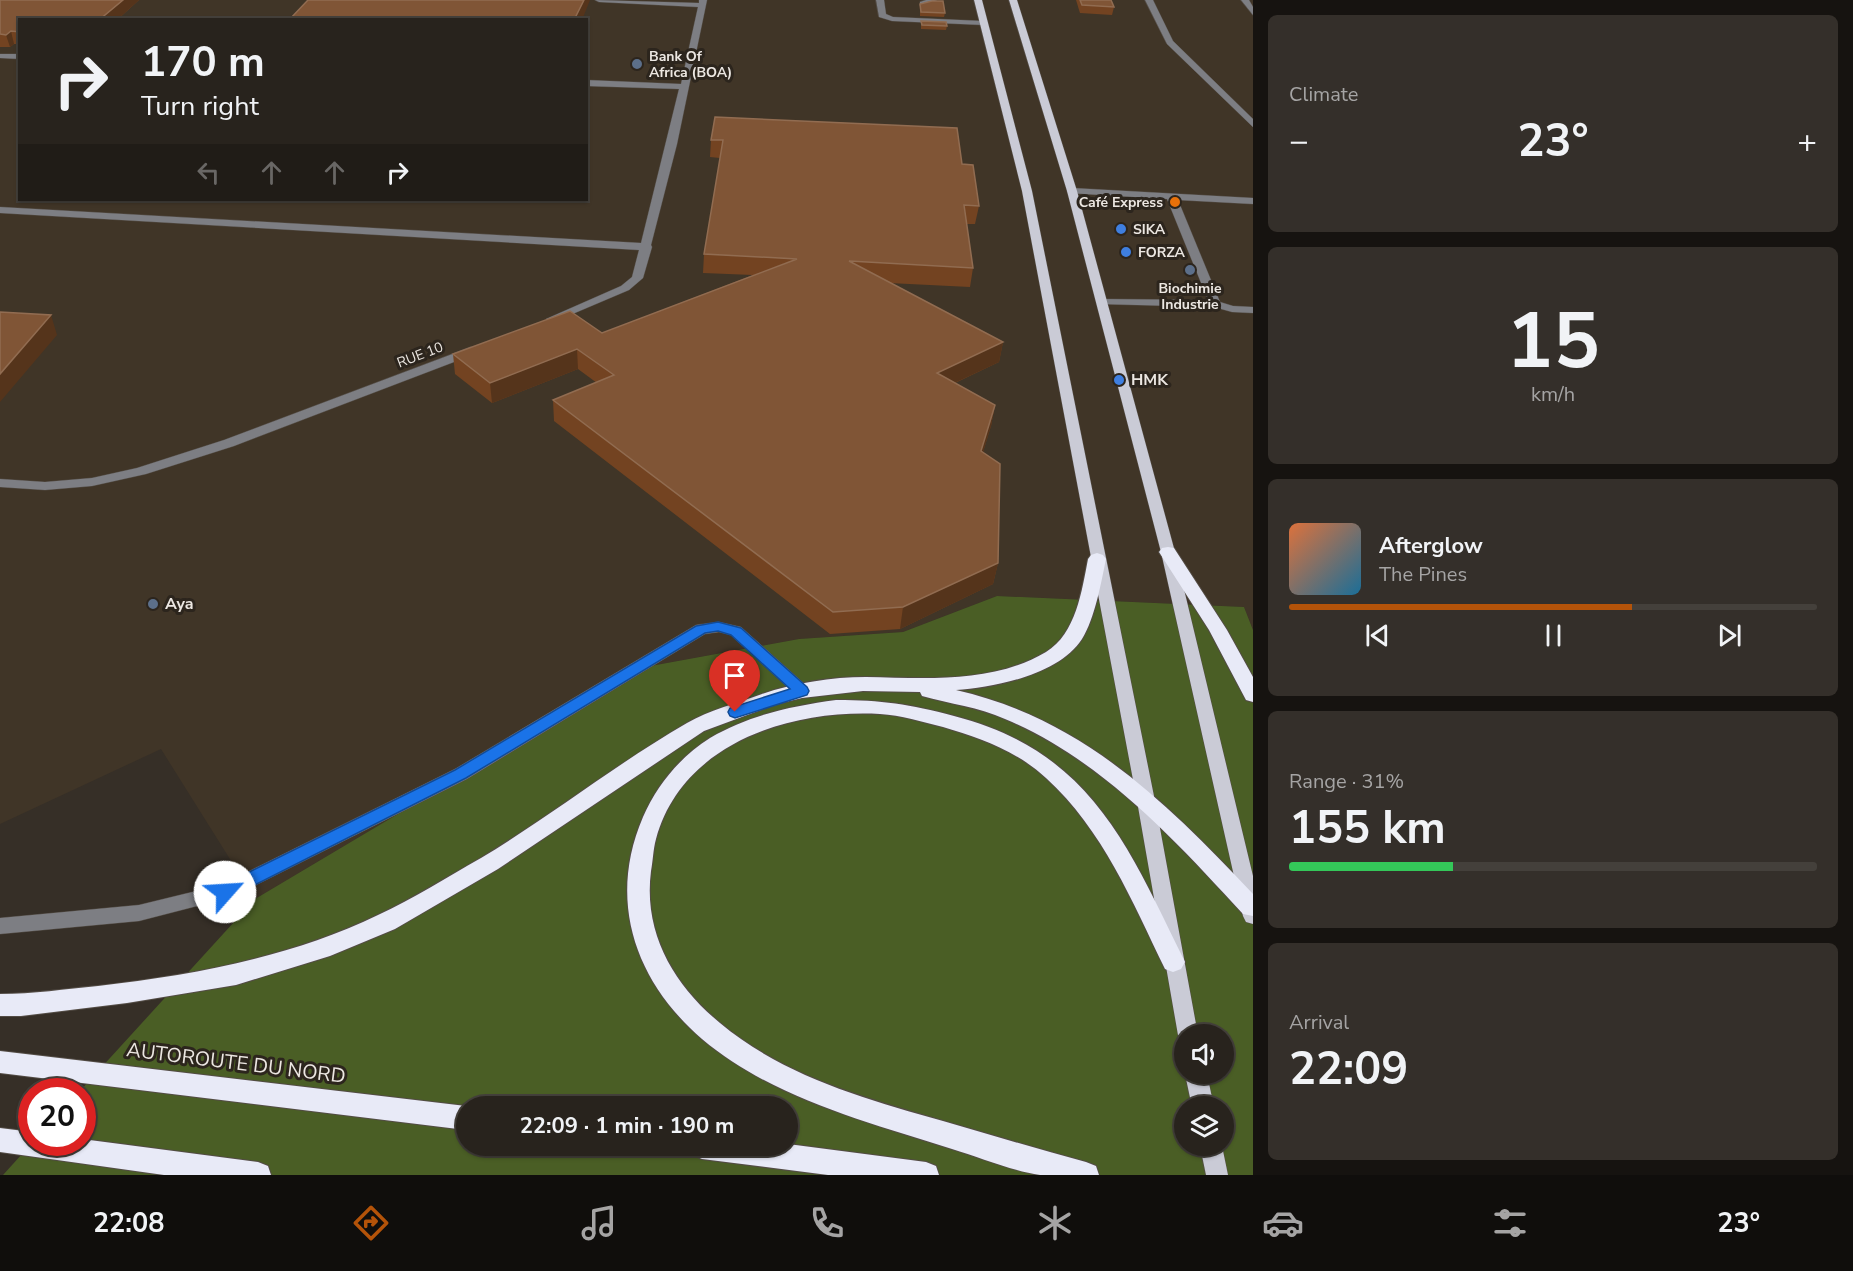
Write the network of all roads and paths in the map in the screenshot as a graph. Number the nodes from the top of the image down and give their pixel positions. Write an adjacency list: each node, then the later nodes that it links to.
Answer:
1 (599, 0): 8 (street)
2 (880, 0): 11 (street)
3 (933, 0): 9 (street)
4 (978, 0): 11 (main road)
5 (1013, 0): 17 (main road)
6 (1149, 0): 16 (street)
7 (1245, 0): 10 (street)
8 (702, 3): 15 (street)
9 (923, 4)
10 (1253, 13)
11 (983, 22): 29 (main road)
12 (0, 56): 13 (street)
13 (18, 57)
14 (588, 83): 15 (street)
15 (683, 87): 21 (street)
16 (1253, 124)
17 (1072, 191): 18 (street); 22 (main road)
18 (1172, 198): 19 (street); 23 (street)
19 (1253, 201)
20 (0, 210): 21 (street)
21 (647, 247): 25 (street)
22 (1102, 302): 23 (street); 28 (main road)
23 (1215, 304): 24 (street)
24 (1253, 310)
25 (543, 323)
26 (479, 348): 27 (street, RUE 10)
27 (0, 483)
28 (1168, 552): 32 (highway); 34 (main road)
29 (1097, 559): 30 (highway); 33 (main road)
30 (901, 686): 31 (highway); 33 (highway)
31 (801, 691): 35 (street); 37 (highway)
32 (1253, 695)
33 (1146, 801): 34 (highway); 36 (main road)
34 (1252, 912)
35 (0, 926)
36 (1173, 962): 38 (main road); 46 (highway)
37 (0, 1005)
38 (1186, 1024)
39 (0, 1062): 40 (highway, AUTOROUTE DU NORD)
40 (456, 1117)
41 (0, 1140): 44 (highway)
42 (779, 1156): 45 (highway)
43 (1213, 1156): 47 (main road)
44 (258, 1175)
45 (926, 1175)
46 (1086, 1175)
47 (1217, 1175)

